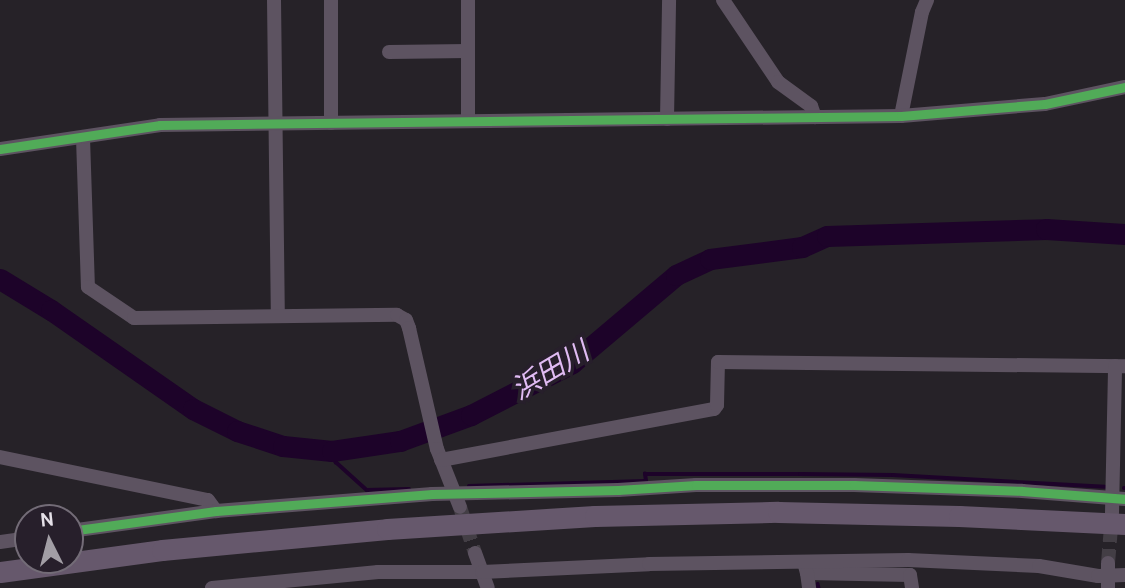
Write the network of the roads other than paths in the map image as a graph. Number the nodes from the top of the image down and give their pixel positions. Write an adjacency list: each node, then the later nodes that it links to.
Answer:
1 (274, 0): 15 (street)
2 (331, 0): 14 (street)
3 (468, 0): 7 (street)
4 (669, 0): 12 (street)
5 (723, 0): 11 (street)
6 (927, 0): 10 (street)
7 (468, 51): 8 (street); 13 (street)
8 (388, 52)
9 (1125, 87): 10 (street)
10 (901, 116): 11 (street)
11 (815, 117): 12 (street)
12 (667, 119): 13 (street)
13 (468, 121): 14 (street)
14 (331, 123): 15 (street)
15 (276, 124): 16 (street); 18 (street)
16 (83, 138): 17 (street); 18 (street)
17 (0, 149)
18 (278, 315): 20 (street)
19 (1120, 366): 20 (street); 22 (street)
20 (439, 454): 23 (street)
21 (0, 457): 24 (street)
22 (1119, 498): 23 (street); 25 (street)
23 (458, 500): 24 (street)
24 (216, 512): 26 (street)
25 (1117, 523): 28 (highway)
26 (84, 529)
27 (475, 553): 29 (street)
28 (0, 572)
29 (482, 572): 30 (street); 33 (street); 34 (street)
30 (807, 574): 31 (street); 35 (street)
31 (1108, 575): 32 (street)
32 (1125, 575)
33 (212, 588)
34 (488, 588)
35 (912, 588)

